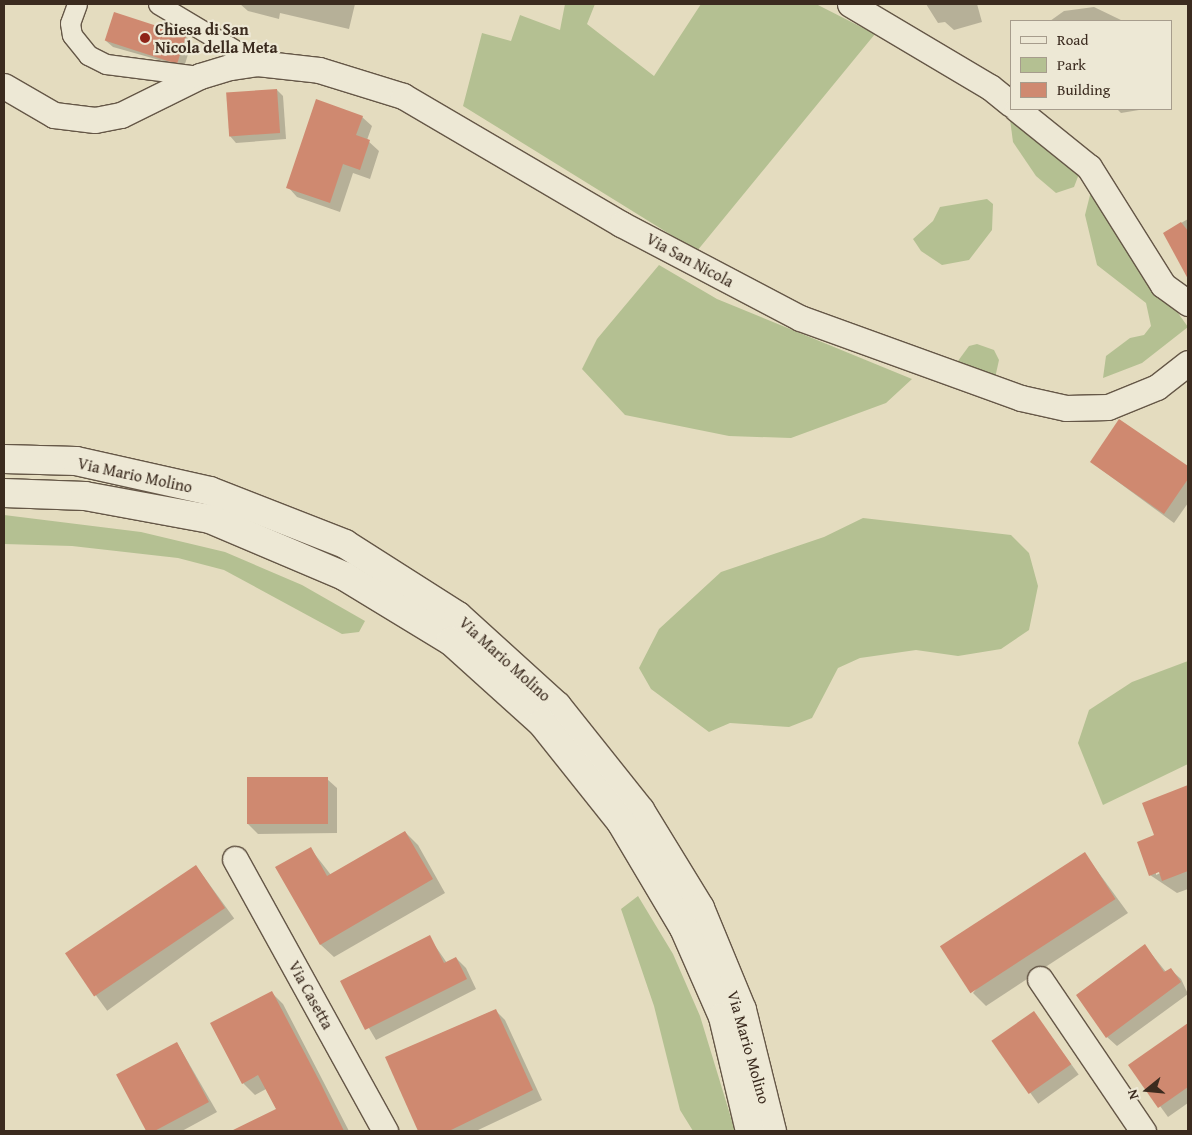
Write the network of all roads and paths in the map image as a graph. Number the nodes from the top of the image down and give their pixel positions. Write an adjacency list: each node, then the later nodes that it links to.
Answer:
1 (77, 4): 5 (street)
2 (158, 4): 4 (street)
3 (850, 4): 7 (street)
4 (257, 63): 5 (street, Via San Nicola); 10 (street, Via San Nicola)
5 (200, 76): 6 (street, Via San Nicola)
6 (4, 86)
7 (1010, 103)
8 (1018, 110): 9 (street)
9 (1188, 303)
10 (1188, 363)
11 (4, 459): 17 (main road, Via Mario Molino)
12 (4, 493): 16 (main road, Via Mario Molino)
13 (235, 859): 15 (street, Via Casetta)
14 (1040, 978): 18 (street)
15 (385, 1131)
16 (750, 1131)
17 (772, 1131)
18 (1143, 1131)

